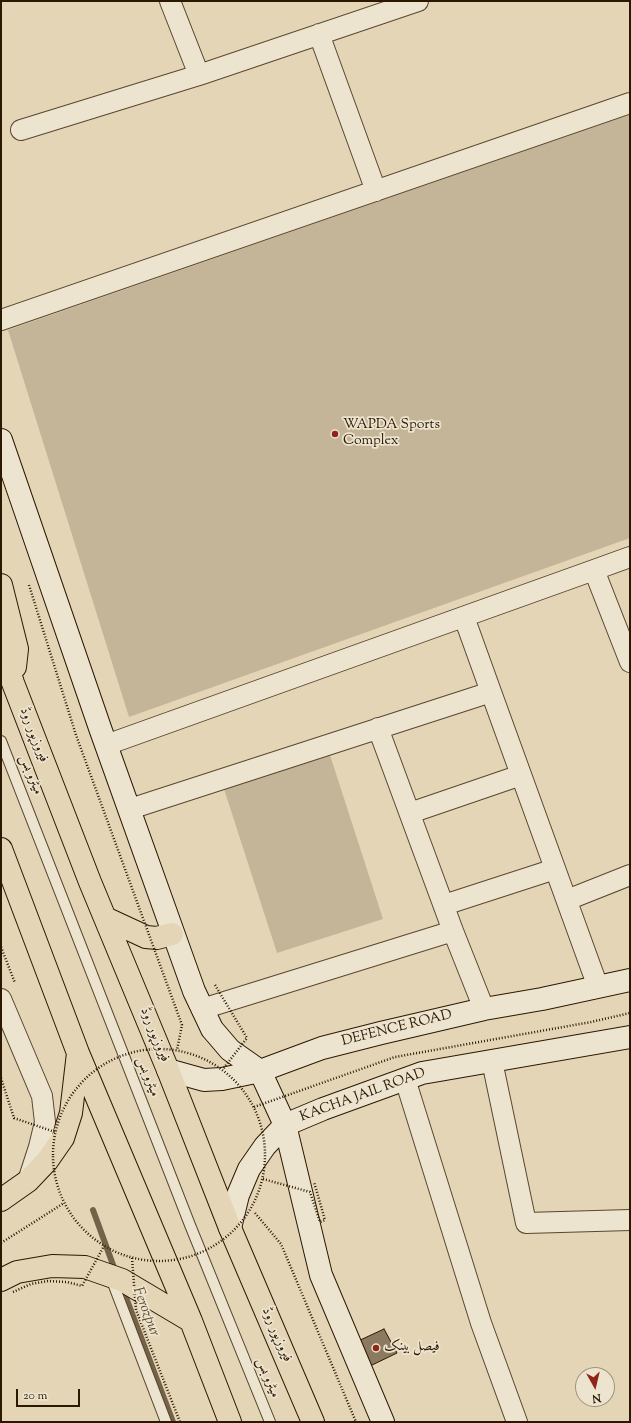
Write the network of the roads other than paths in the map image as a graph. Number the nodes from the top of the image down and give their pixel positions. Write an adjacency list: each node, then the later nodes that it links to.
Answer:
1 (170, 1): 4 (street)
2 (418, 1): 3 (street)
3 (319, 34): 4 (street); 7 (street)
4 (199, 74): 6 (street)
5 (630, 103): 7 (street)
6 (21, 130)
7 (376, 191): 8 (street)
8 (1, 320)
9 (1, 440): 20 (street)
10 (630, 557): 11 (street)
11 (594, 570): 13 (street); 15 (street)
12 (1, 584): 16 (main road)
13 (464, 617): 17 (street); 20 (street)
14 (1, 646): 16 (main road, فیروزپور روڈ)
15 (630, 662)
16 (13, 683): 29 (main road, فیروزپور روڈ)
17 (491, 692): 18 (street); 21 (street)
18 (378, 728): 22 (street); 23 (street)
19 (1, 741): 53 (lane, میٹرو بس)
20 (106, 745): 22 (street)
21 (521, 775): 23 (street); 25 (street)
22 (130, 809): 31 (street)
23 (410, 813): 28 (street)
24 (1, 849): 38 (main road)
25 (556, 869): 27 (street); 28 (street)
26 (630, 875): 27 (street)
27 (566, 900): 33 (street)
28 (444, 905): 30 (street)
29 (105, 918): 31 (main road); 40 (main road, فیروزپور روڈ)
30 (453, 931): 35 (street); 36 (street)
31 (172, 934): 35 (street)
32 (630, 980): 33 (street, DEFENCE ROAD)
33 (598, 987): 36 (street, DEFENCE ROAD)
34 (1, 999): 44 (street)
35 (202, 1008): 41 (street)
36 (484, 1009): 41 (street, DEFENCE ROAD)
37 (630, 1038): 39 (street, KACHA JAIL ROAD)
38 (78, 1053): 44 (main road); 50 (main road)
39 (492, 1061): 42 (street, KACHA JAIL ROAD); 46 (street)
40 (168, 1070): 41 (street, DEFENCE ROAD); 47 (main road, فیروزپور روڈ)
41 (260, 1071): 43 (street)
42 (404, 1079): 43 (street, KACHA JAIL ROAD); 56 (street)
43 (285, 1125): 47 (street, KACHA JAIL ROAD); 55 (street)
44 (28, 1181): 45 (main road)
45 (1, 1200)
46 (630, 1220)
47 (230, 1228): 54 (main road, فیروزپور روڈ)
48 (110, 1276): 49 (main road); 50 (main road); 51 (lane)
49 (7, 1286)
50 (191, 1321): 52 (main road)
51 (166, 1422)
52 (230, 1422)
53 (270, 1422)
54 (313, 1422)
55 (383, 1422)
56 (517, 1422)

